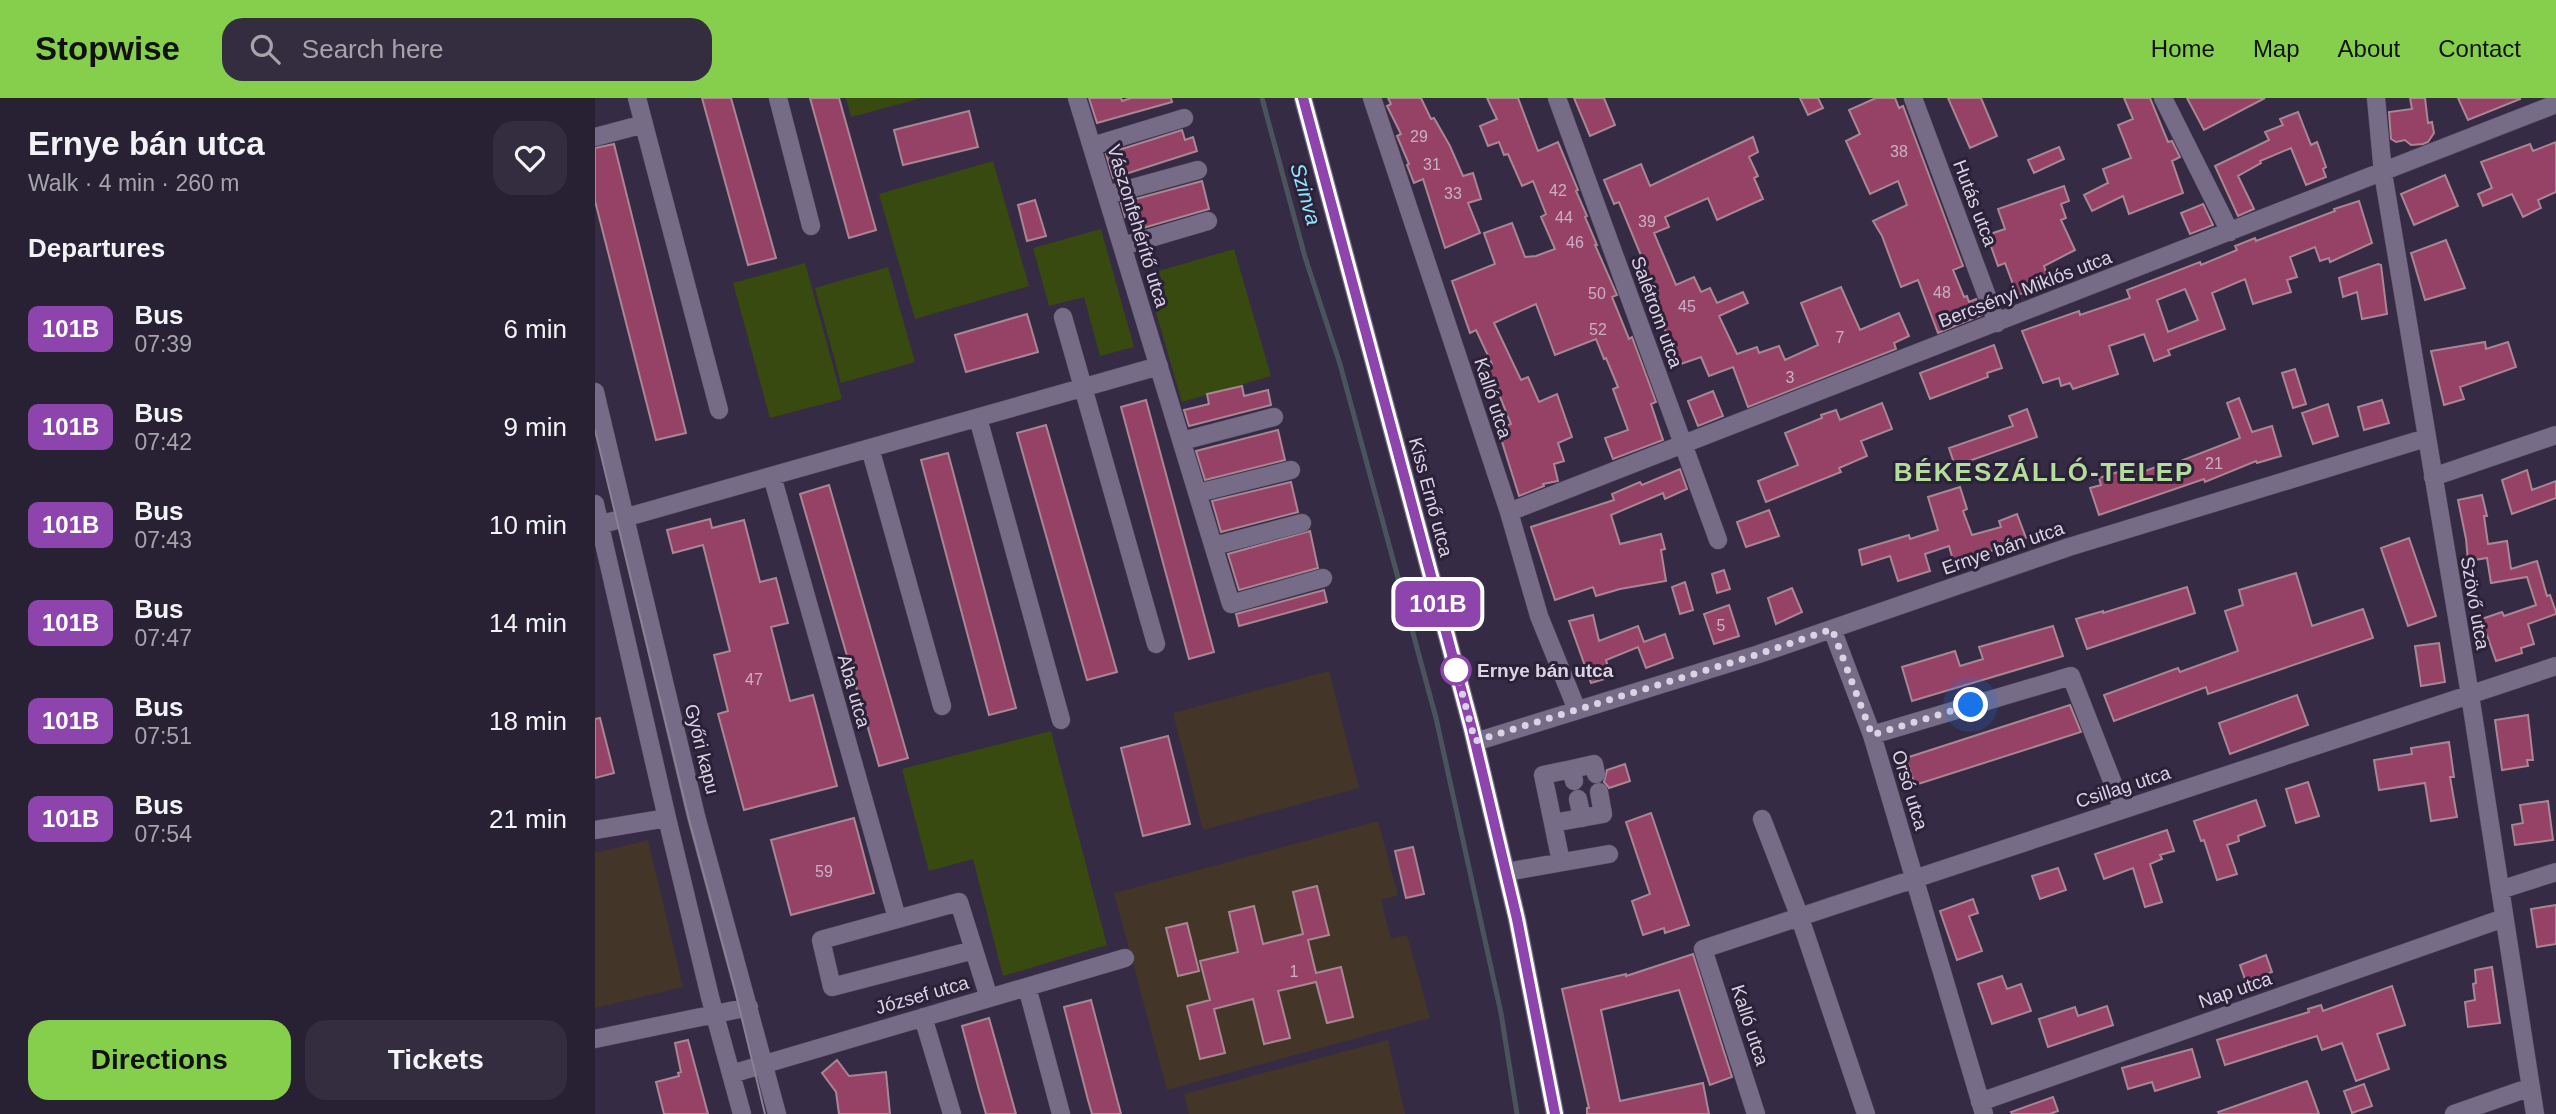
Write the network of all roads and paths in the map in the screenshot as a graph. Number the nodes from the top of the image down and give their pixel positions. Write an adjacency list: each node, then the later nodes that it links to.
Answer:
1 (637, 98): 12 (street)
2 (778, 98): 19 (street)
3 (1077, 98): 14 (street, Vászonfehérítő utca)
4 (1303, 98): 55 (street, Kiss Ernő utca)
5 (1372, 98): 40 (street, Kalló utca)
6 (1557, 98): 33 (street, Salétrom utca)
7 (1913, 98): 23 (street, Hutás utca)
8 (2163, 98): 20 (street)
9 (2375, 98): 16 (street, Szövő utca)
10 (2556, 104): 16 (street, Bercsényi Miklós utca)
11 (1184, 118): 14 (street)
12 (644, 124): 13 (street); 27 (street)
13 (595, 136)
14 (1092, 146): 17 (street, Vászonfehérítő utca)
15 (1198, 170): 17 (street)
16 (2383, 173): 20 (street, Bercsényi Miklós utca); 31 (street, Szövő utca)
17 (1107, 195): 21 (street, Vászonfehérítő utca)
18 (1208, 221): 21 (street)
19 (811, 226)
20 (2231, 232): 23 (street, Bercsényi Miklós utca)
21 (1123, 246): 24 (street, Vászonfehérítő utca)
22 (1063, 317): 25 (street)
23 (1997, 323): 33 (street, Bercsényi Miklós utca)
24 (1159, 366): 25 (street); 32 (street)
25 (1083, 388): 29 (street); 48 (street)
26 (595, 392): 41 (street, Győri kapu)
27 (719, 410)
28 (1274, 417): 32 (street)
29 (978, 418): 34 (street); 53 (street)
30 (2556, 435): 37 (street)
31 (2426, 438): 37 (street, Szövő utca); 47 (street, Ernye bán utca)
32 (1182, 441): 38 (street)
33 (1683, 444): 40 (street, Bercsényi Miklós utca); 44 (street, Salétrom utca)
34 (870, 448): 36 (street); 51 (street)
35 (1291, 470): 38 (street)
36 (772, 476): 41 (street); 70 (street, Aba utca)
37 (2433, 477): 50 (street, Szövő utca)
38 (1198, 493): 45 (street)
39 (595, 504): 43 (street)
40 (1509, 512): 52 (street, Kalló utca)
41 (624, 518): 43 (street); 77 (street, Győri kapu)
42 (1302, 523): 45 (street)
43 (599, 525): 58 (street)
44 (1718, 540)
45 (1214, 546): 46 (street)
46 (1323, 578)
47 (1832, 629): 52 (street, Ernye bán utca); 54 (street)
48 (1156, 645)
49 (2556, 666): 50 (street, Csillag utca)
50 (2470, 695): 57 (street, Csillag utca); 68 (street, Szövő utca)
51 (942, 706)
52 (1577, 710): 55 (street, Ernye bán utca)
53 (1061, 720)
54 (1872, 735): 57 (street, Orsó utca); 67 (street, Orsó utca)
55 (1475, 741): 65 (street, Kiss Ernő utca)
56 (1574, 783): 59 (street); 59 (street); 61 (street)
57 (2123, 809): 67 (street, Csillag utca)
58 (667, 818): 62 (street); 78 (street)
59 (1582, 818): 61 (street)
60 (1762, 819): 69 (street)
61 (1553, 823): 64 (street)
62 (595, 830)
63 (1609, 854): 64 (street)
64 (1561, 862): 65 (street)
65 (1506, 872): 89 (street, Kiss Ernő utca)
66 (2556, 872): 68 (street)
67 (1915, 877): 69 (street, Csillag utca); 84 (street, Orsó utca)
68 (2500, 890): 71 (street, Szövő utca)
69 (1799, 915): 72 (street, Csillag utca); 91 (street)
70 (897, 918): 73 (street); 73 (street)
71 (2504, 918): 83 (street, Szövő utca); 84 (street, Nap utca)
72 (1703, 948): 90 (street, Kalló utca)
73 (974, 950): 76 (street)
74 (1125, 958): 75 (street, József utca)
75 (1027, 987): 76 (street, József utca); 88 (street)
76 (989, 998): 79 (street, József utca)
77 (749, 1007): 78 (street); 81 (street, Győri kapu)
78 (715, 1014): 80 (street); 82 (street)
79 (923, 1017): 81 (street, József utca); 87 (street)
80 (595, 1039)
81 (763, 1063): 82 (street, József utca); 86 (street, Győri kapu)
82 (731, 1074): 85 (street)
83 (2531, 1087): 92 (street); 93 (street, Szövő utca)
84 (1982, 1108)
85 (742, 1114)
86 (777, 1114)
87 (952, 1114)
88 (1061, 1114)
89 (1555, 1114)
90 (1756, 1114)
91 (1865, 1114)
92 (2454, 1114)
93 (2535, 1114)

